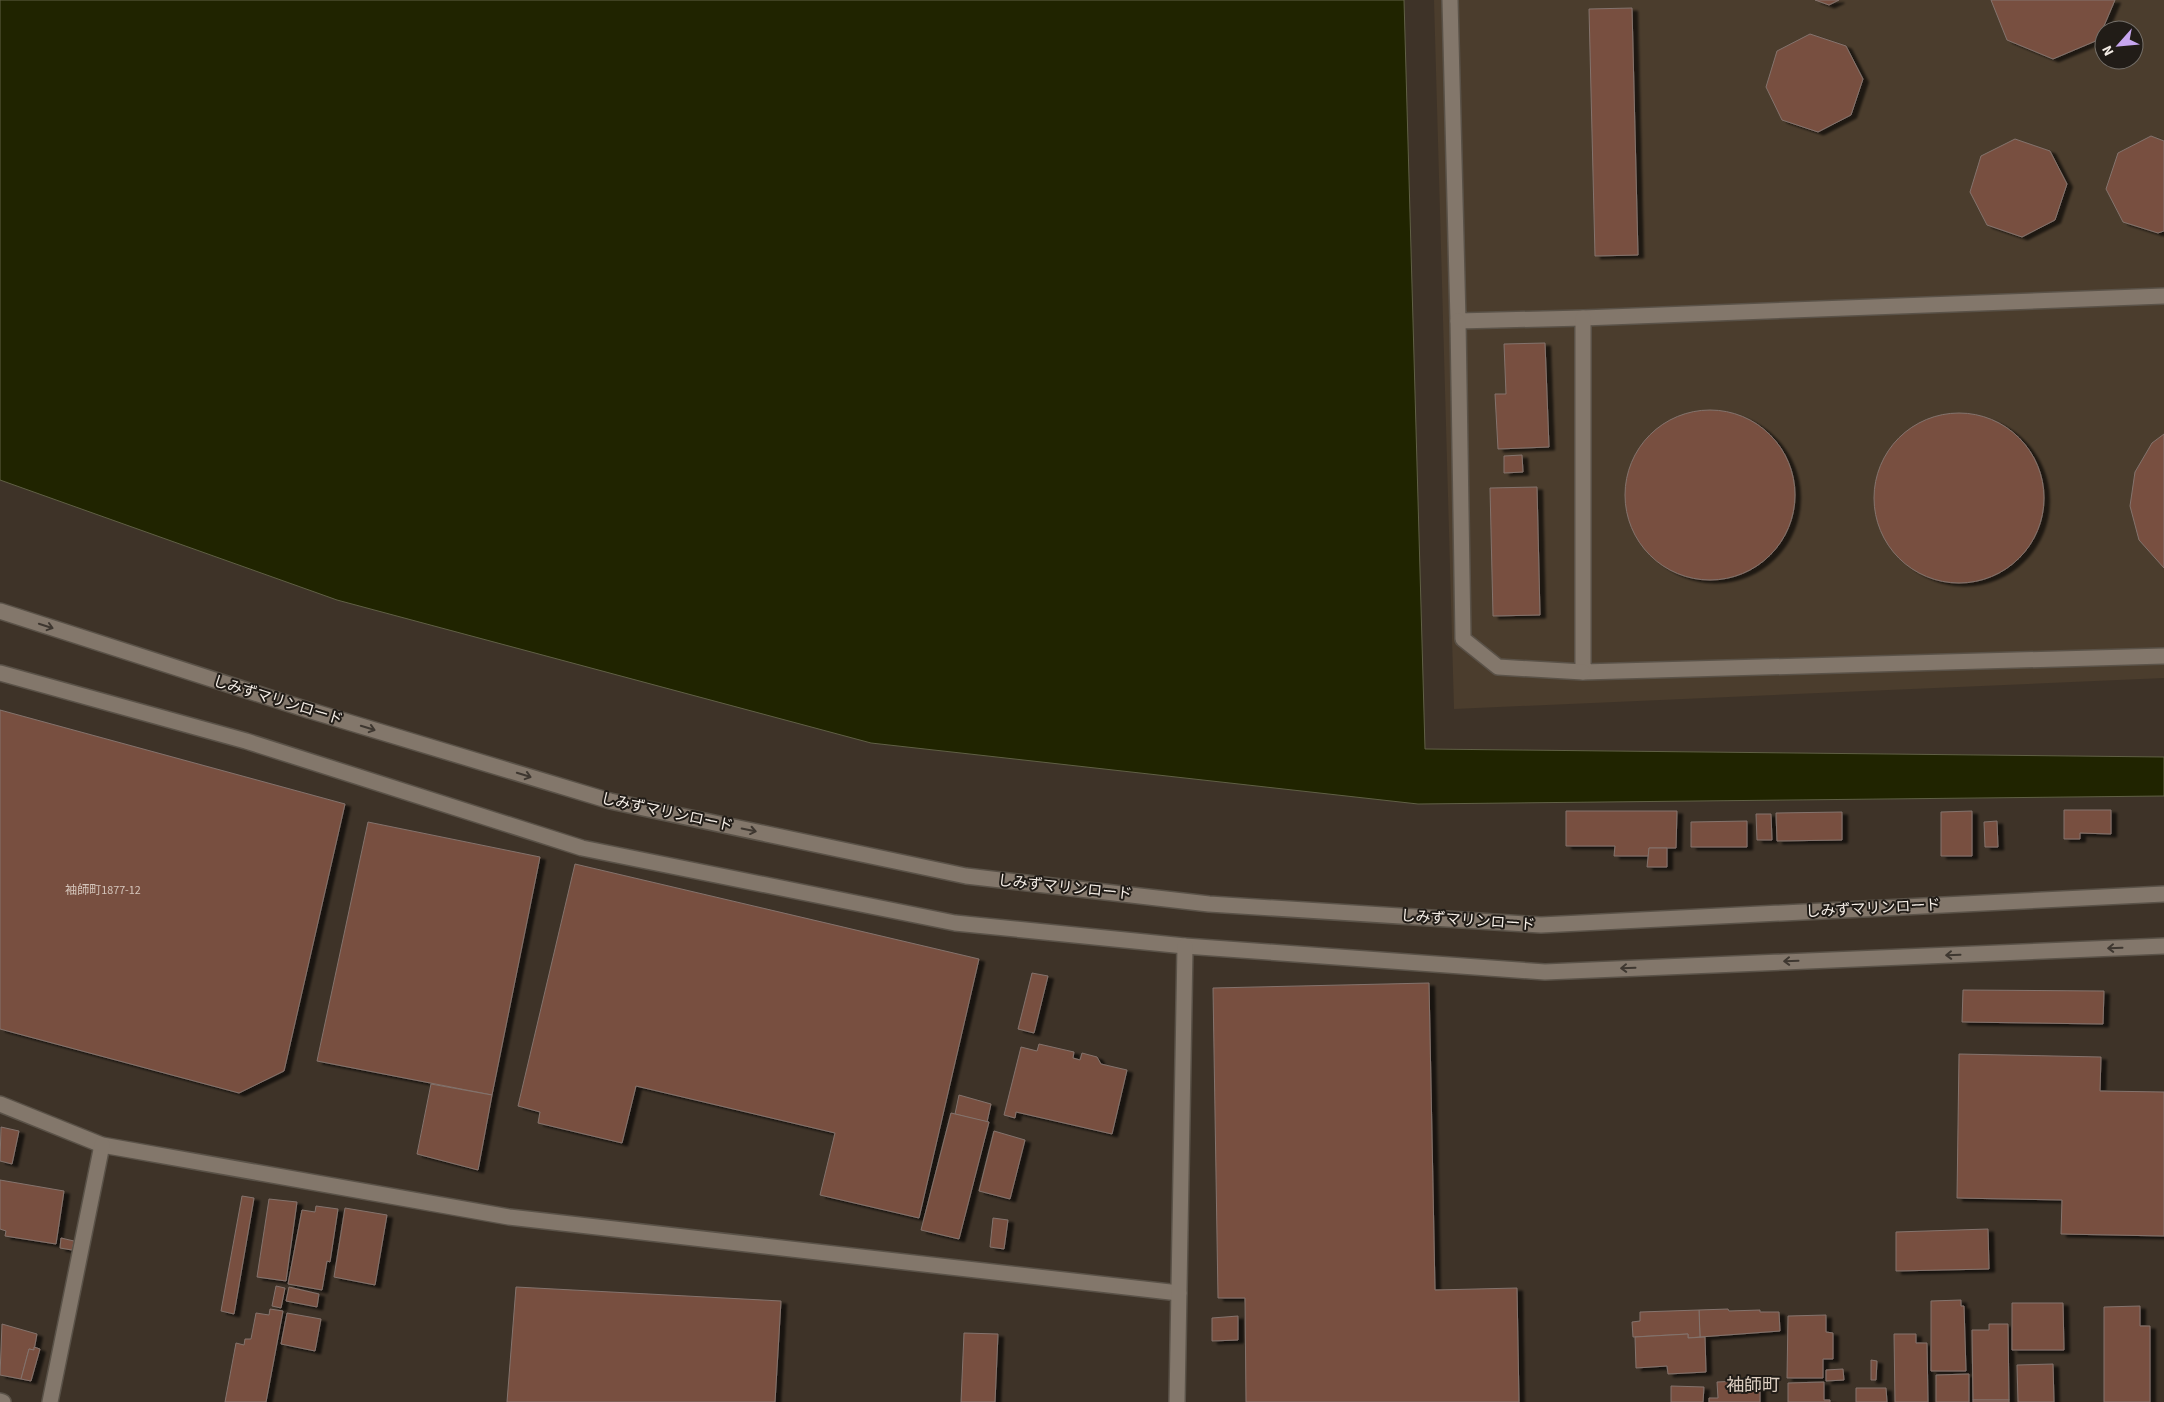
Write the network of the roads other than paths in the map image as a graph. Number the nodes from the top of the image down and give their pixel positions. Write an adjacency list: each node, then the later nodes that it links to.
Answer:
1 (1450, 0): 4 (street)
2 (2164, 296): 3 (street)
3 (1583, 318): 4 (street); 7 (street)
4 (1458, 320): 7 (street)
5 (0, 612): 9 (street, しみずマリンロード, one-way to 9)
6 (2164, 656): 7 (street)
7 (1583, 672)
8 (0, 673): 10 (street)
9 (2164, 894)
10 (1185, 946): 11 (street, one-way to 10); 14 (street)
11 (2164, 946)
12 (0, 1104): 13 (street)
13 (102, 1145): 14 (street); 15 (street)
14 (1179, 1293): 16 (street)
15 (50, 1402)
16 (1177, 1402)

